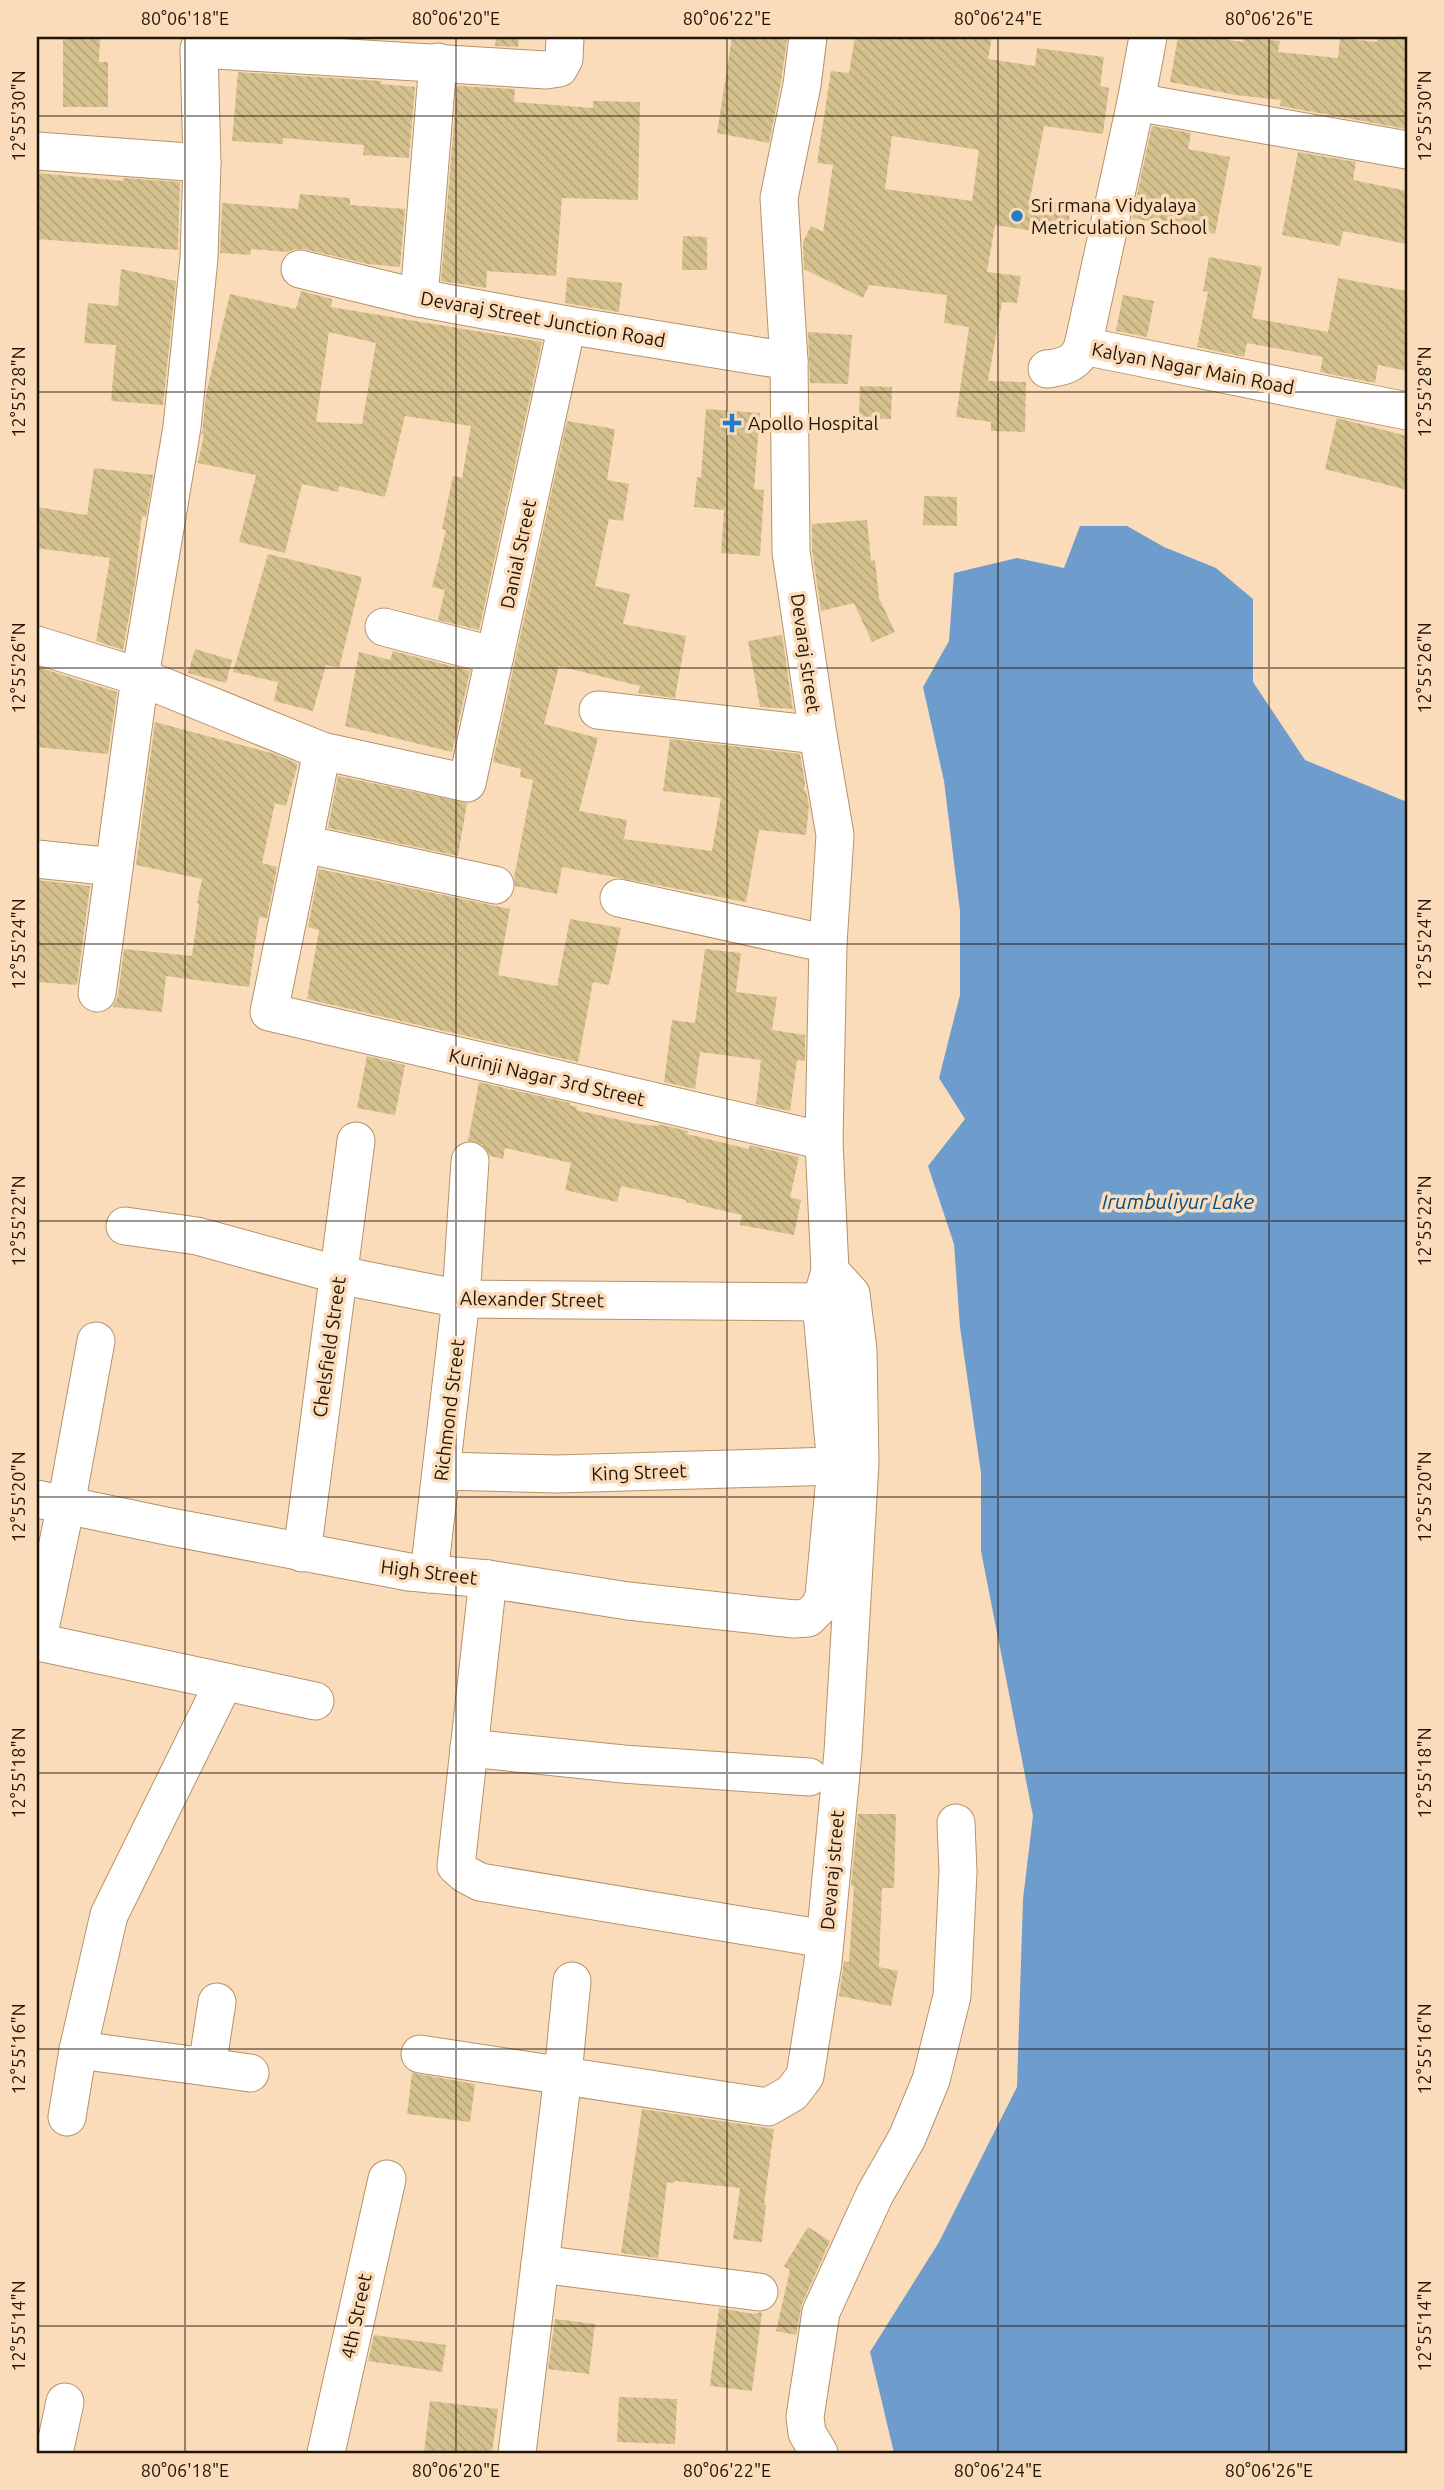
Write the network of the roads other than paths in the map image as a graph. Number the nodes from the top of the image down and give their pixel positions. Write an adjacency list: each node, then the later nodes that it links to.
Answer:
1 (565, 37): 4 (street)
2 (808, 37): 13 (street, Devaraj street)
3 (1148, 37): 5 (street, Kalyan Nagar Main Road)
4 (438, 62): 8 (street); 10 (street)
5 (1136, 102): 6 (street); 12 (street, Kalyan Nagar Main Road)
6 (1407, 150)
7 (37, 151): 8 (street)
8 (202, 163): 19 (street)
9 (300, 269): 10 (street, Devaraj Street Junction Road)
10 (419, 298): 11 (street, Devaraj Street Junction Road)
11 (568, 326): 13 (street, Devaraj Street Junction Road); 18 (street, Danial Street)
12 (1083, 346): 14 (street); 15 (street, Kalyan Nagar Main Road)
13 (789, 361): 21 (street, Devaraj street)
14 (1048, 369)
15 (1407, 411)
16 (384, 627): 18 (street)
17 (37, 645): 19 (street)
18 (495, 656): 22 (street, Danial Street)
19 (140, 677): 22 (street); 25 (street)
20 (598, 710): 21 (street)
21 (818, 735): 28 (street, Devaraj street)
22 (322, 751): 23 (street)
23 (304, 844): 26 (street); 31 (street, Kurinji Nagar 3rd Street)
24 (37, 859): 25 (street)
25 (114, 867): 29 (street)
26 (495, 885)
27 (619, 898): 28 (street)
28 (828, 944): 31 (street, Devaraj street)
29 (97, 993)
30 (356, 1141): 34 (street, Chelsfield Street)
31 (824, 1142): 35 (street, Devaraj street)
32 (470, 1161): 36 (street, Richmond Street)
33 (125, 1227): 34 (street, Alexander Street)
34 (339, 1275): 36 (street, Alexander Street); 41 (street, Chelsfield Street)
35 (825, 1286): 36 (street, Alexander Street); 38 (street, Devaraj street); 51 (street, Devaraj street)
36 (461, 1299): 39 (street, Richmond Street)
37 (96, 1341): 40 (street)
38 (836, 1466): 39 (street, King Street); 44 (street, Devaraj street)
39 (442, 1471): 42 (street, Richmond Street)
40 (51, 1502): 41 (street, High Street); 45 (street)
41 (302, 1553): 42 (street, High Street)
42 (429, 1574): 43 (street, High Street)
43 (488, 1579): 44 (street, High Street); 48 (street)
44 (820, 1606)
45 (37, 1643): 46 (street)
46 (224, 1682): 47 (street); 54 (street)
47 (315, 1701)
48 (470, 1748): 49 (street); 51 (street)
49 (809, 1777)
50 (956, 1823): 67 (street)
51 (825, 1939): 58 (street, Devaraj street)
52 (572, 1981): 58 (street)
53 (217, 2002): 56 (street)
54 (78, 2050): 56 (street); 59 (street)
55 (420, 2054): 58 (street, Devaraj street)
56 (208, 2067): 57 (street)
57 (250, 2073)
58 (563, 2075): 61 (street)
59 (66, 2117)
60 (387, 2179): 66 (street, 4th Street)
61 (540, 2264): 62 (street); 64 (street)
62 (759, 2292)
63 (65, 2402): 65 (street)
64 (526, 2452)
65 (54, 2453)
66 (326, 2453)
67 (819, 2453)

